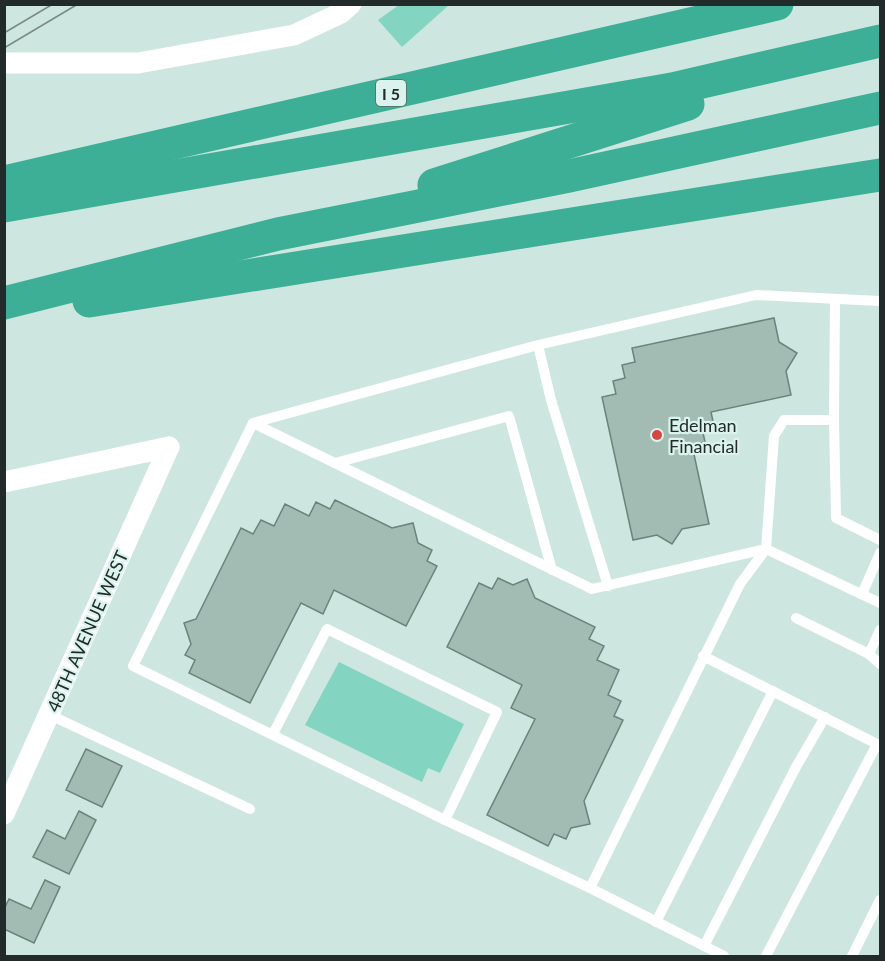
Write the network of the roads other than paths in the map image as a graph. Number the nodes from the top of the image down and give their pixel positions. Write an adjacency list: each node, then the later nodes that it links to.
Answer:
1 (351, 4): 5 (street)
2 (777, 4): 8 (highway, I 5)
3 (880, 41): 9 (highway)
4 (880, 61): 10 (highway)
5 (4, 63)
6 (880, 108): 10 (highway)
7 (880, 175): 14 (highway)
8 (4, 182)
9 (4, 206)
10 (278, 234): 13 (highway)
11 (835, 299): 12 (lane); 15 (lane); 16 (lane)
12 (880, 301)
13 (4, 303)
14 (4, 315)
15 (538, 345): 17 (lane); 24 (lane)
16 (834, 420): 20 (lane); 21 (lane)
17 (253, 423): 18 (lane); 35 (lane)
18 (335, 463): 23 (lane); 23 (lane)
19 (4, 482): 33 (street, 48TH AVENUE WEST)
20 (880, 540)
21 (766, 549): 24 (lane); 25 (lane); 30 (lane)
22 (880, 553): 25 (lane)
23 (552, 570): 24 (lane)
24 (608, 586)
25 (862, 594): 26 (lane)
26 (880, 603)
27 (796, 618): 29 (lane)
28 (880, 630): 29 (lane)
29 (869, 654): 31 (lane)
30 (703, 656): 32 (lane); 39 (lane)
31 (880, 664)
32 (773, 691): 34 (lane); 41 (lane)
33 (50, 715): 36 (lane); 37 (street, 48TH AVENUE WEST)
34 (825, 717): 42 (lane); 44 (lane)
35 (273, 734): 38 (lane); 38 (lane)
36 (250, 809)
37 (4, 814)
38 (445, 820): 39 (lane)
39 (590, 888): 41 (lane)
40 (880, 900): 45 (lane)
41 (656, 922): 42 (lane)
42 (704, 946): 43 (lane)
43 (724, 957)
44 (766, 957)
45 (852, 957)

